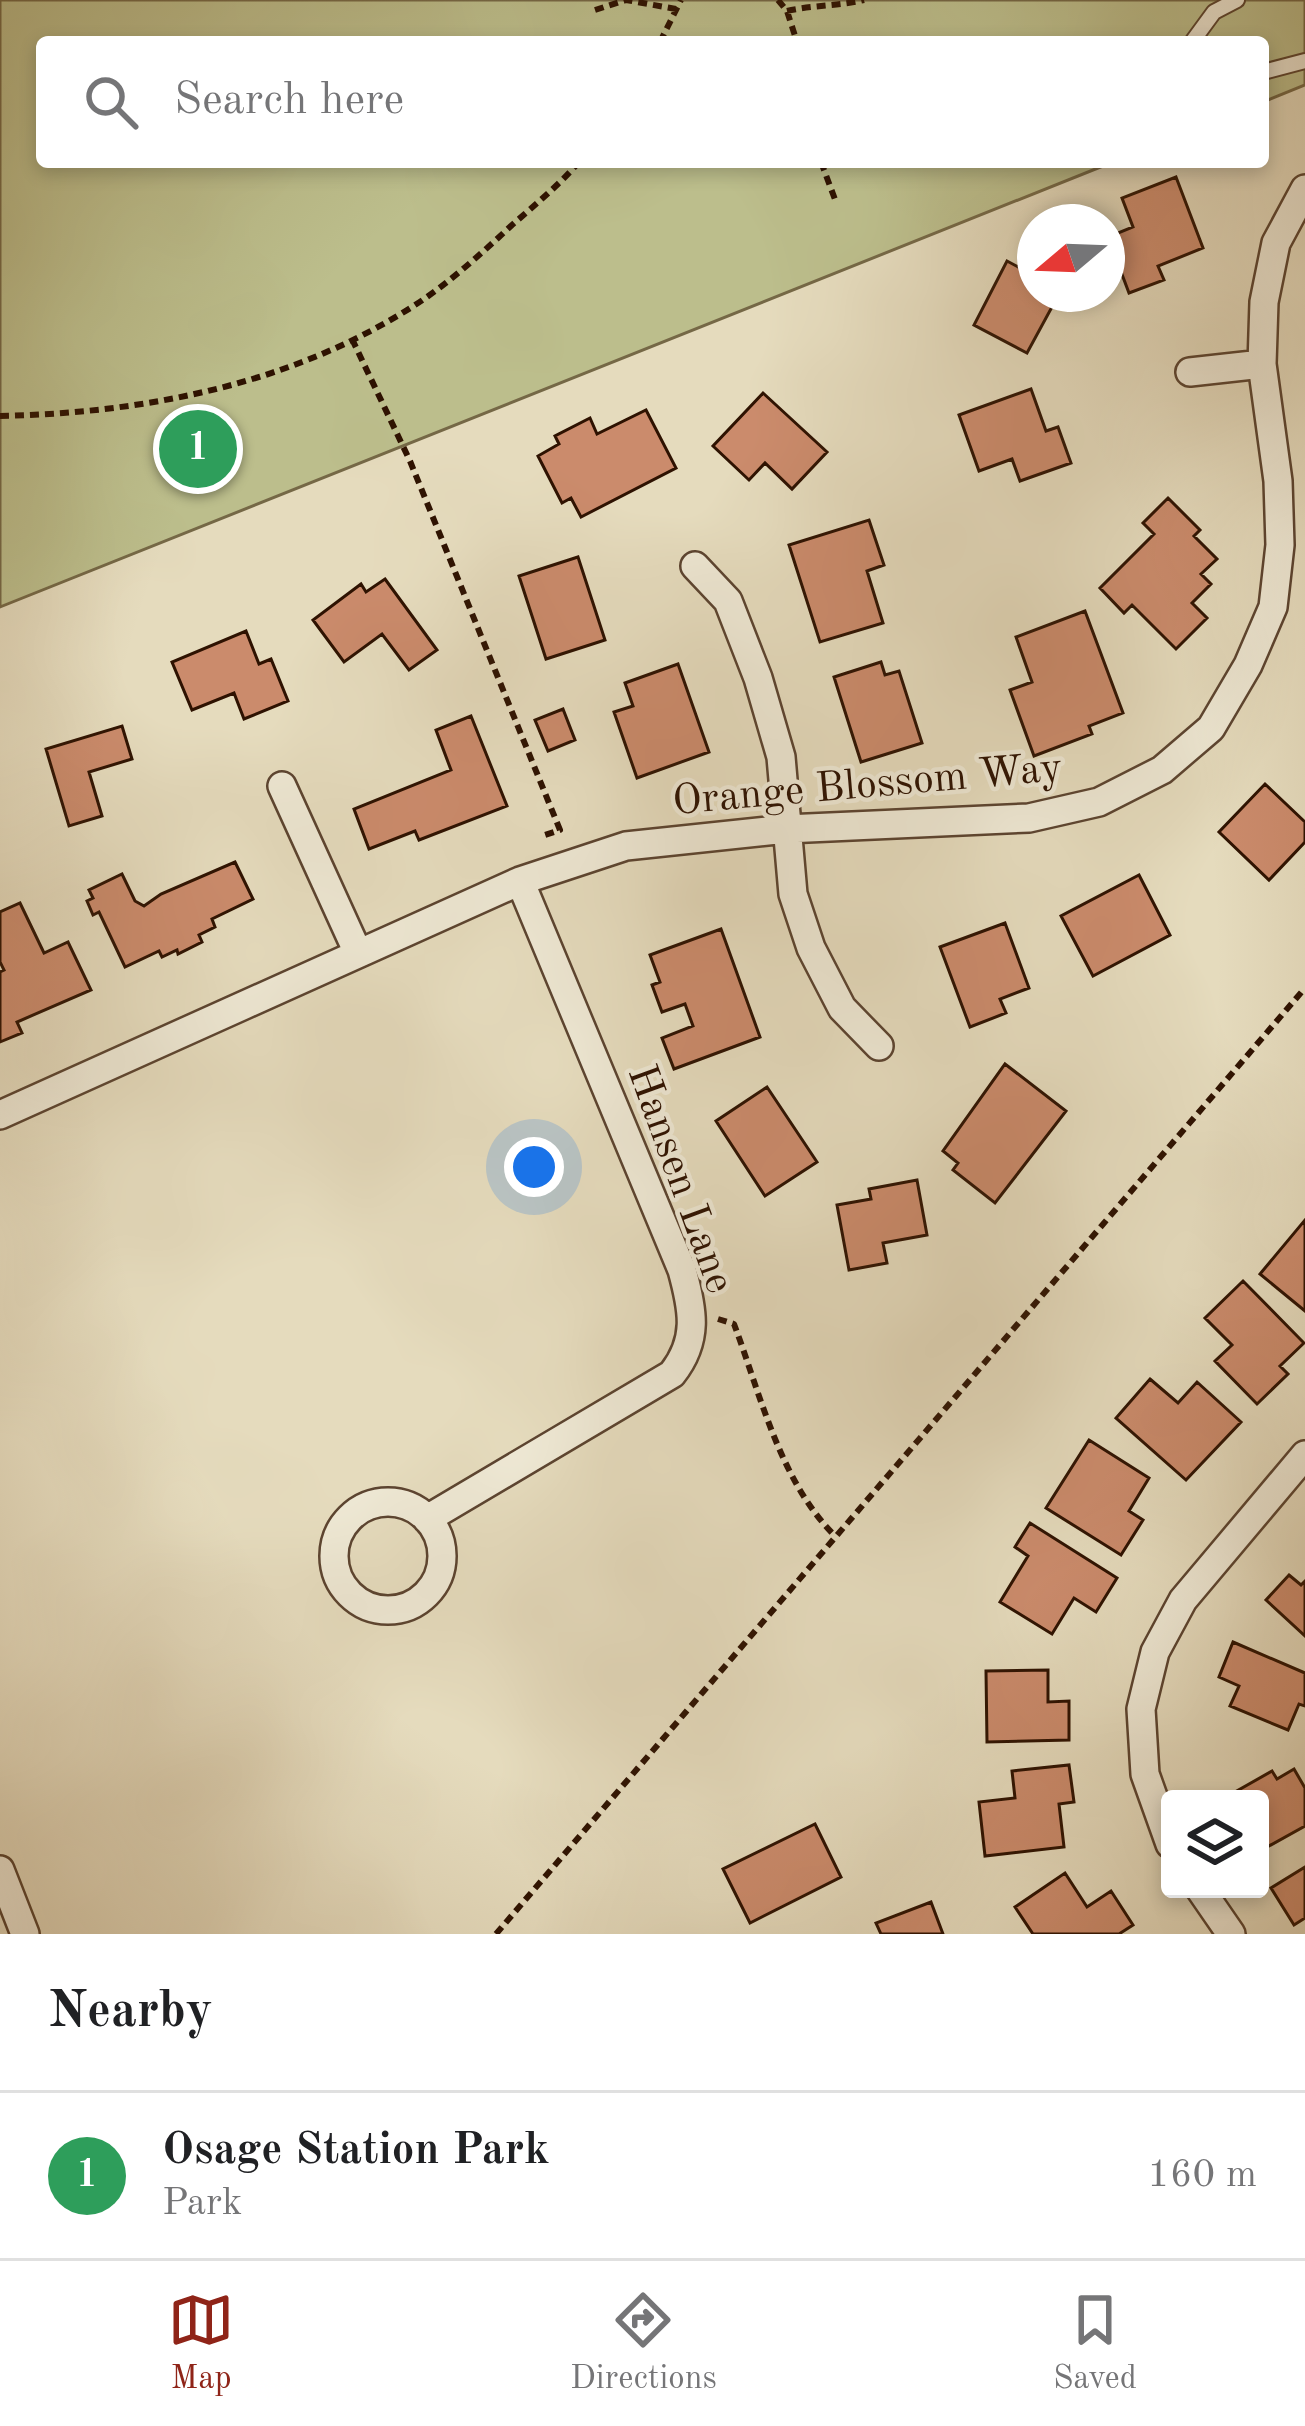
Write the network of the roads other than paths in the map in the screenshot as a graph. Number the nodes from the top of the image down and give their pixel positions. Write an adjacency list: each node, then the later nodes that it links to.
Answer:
1 (1237, 0): 2 (lane)
2 (1197, 36)
3 (1305, 61): 4 (lane)
4 (1269, 70)
5 (1305, 189): 6 (street, Orange Blossom Way)
6 (1262, 364): 7 (street); 10 (street, Orange Blossom Way)
7 (1190, 372)
8 (695, 566): 10 (street)
9 (282, 786): 12 (street)
10 (786, 829): 11 (street, Orange Blossom Way); 13 (street)
11 (520, 881): 12 (street, Orange Blossom Way); 16 (street, Hansen Lane)
12 (358, 953): 14 (street, Orange Blossom Way)
13 (879, 1046)
14 (0, 1115)
15 (1305, 1455): 17 (street)
16 (427, 1519): 16 (street)
17 (1161, 1819)
18 (0, 1870): 20 (street)
19 (1206, 1898): 21 (street)
20 (25, 1934)
21 (1231, 1934)

